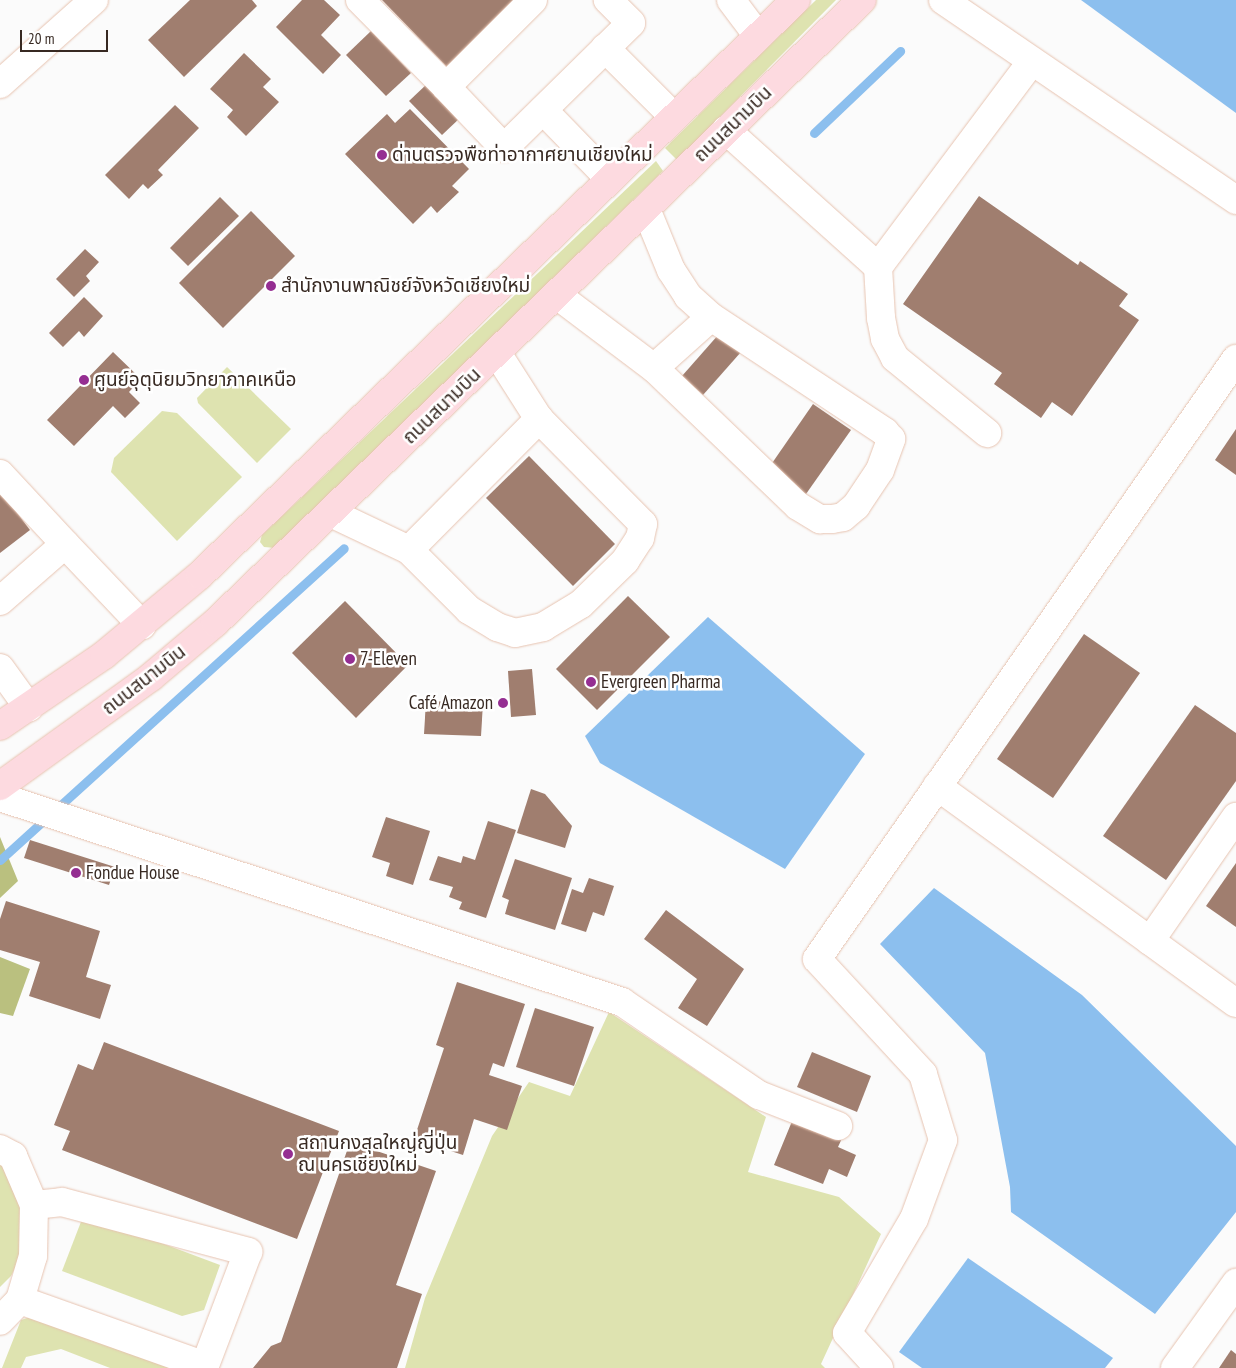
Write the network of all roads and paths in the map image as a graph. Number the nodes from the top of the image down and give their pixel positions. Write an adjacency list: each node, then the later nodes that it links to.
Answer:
1 (94, 0): 12 (street)
2 (360, 0): 13 (street)
3 (533, 0): 13 (street)
4 (608, 0): 10 (street)
5 (731, 0): 9 (street)
6 (796, 0): 9 (main road)
7 (862, 0): 16 (main road, ถนนสนามบิน)
8 (943, 0): 11 (street)
9 (758, 36): 15 (main road)
10 (605, 48): 14 (street); 15 (street)
11 (1032, 61): 18 (street); 20 (street)
12 (0, 84)
13 (446, 87): 14 (street)
14 (542, 110): 17 (street)
15 (673, 116): 17 (main road)
16 (726, 130): 19 (main road, ถนนสนามบิน); 20 (street)
17 (609, 178): 33 (main road)
18 (1236, 200)
19 (646, 209): 21 (main road, ถนนสนามบิน); 22 (street)
20 (878, 266): 27 (street)
21 (557, 296): 23 (main road, ถนนสนามบิน); 25 (street)
22 (711, 317): 25 (street); 25 (street)
23 (497, 353): 26 (street); 29 (main road, ถนนสนามบิน)
24 (1236, 359): 38 (street)
25 (654, 368)
26 (539, 419): 31 (street); 31 (street)
27 (987, 433)
28 (0, 474): 30 (street)
29 (331, 514): 31 (street); 37 (main road, ถนนสนามบิน)
30 (65, 544): 32 (street); 33 (street)
31 (409, 550)
32 (0, 601)
33 (142, 625): 35 (main road)
34 (0, 668): 35 (street)
35 (29, 708): 36 (main road)
36 (0, 726)
37 (0, 786)
38 (938, 786): 41 (street); 50 (street)
39 (0, 797): 43 (street)
40 (1236, 817): 41 (street)
41 (1150, 941): 42 (street)
42 (1236, 1003)
43 (838, 1126)
44 (0, 1149): 45 (street)
45 (34, 1205): 47 (street); 49 (street)
46 (1236, 1283): 51 (street)
47 (20, 1300): 48 (street); 49 (street)
48 (0, 1321)
49 (205, 1367)
50 (879, 1368)
51 (1175, 1368)

